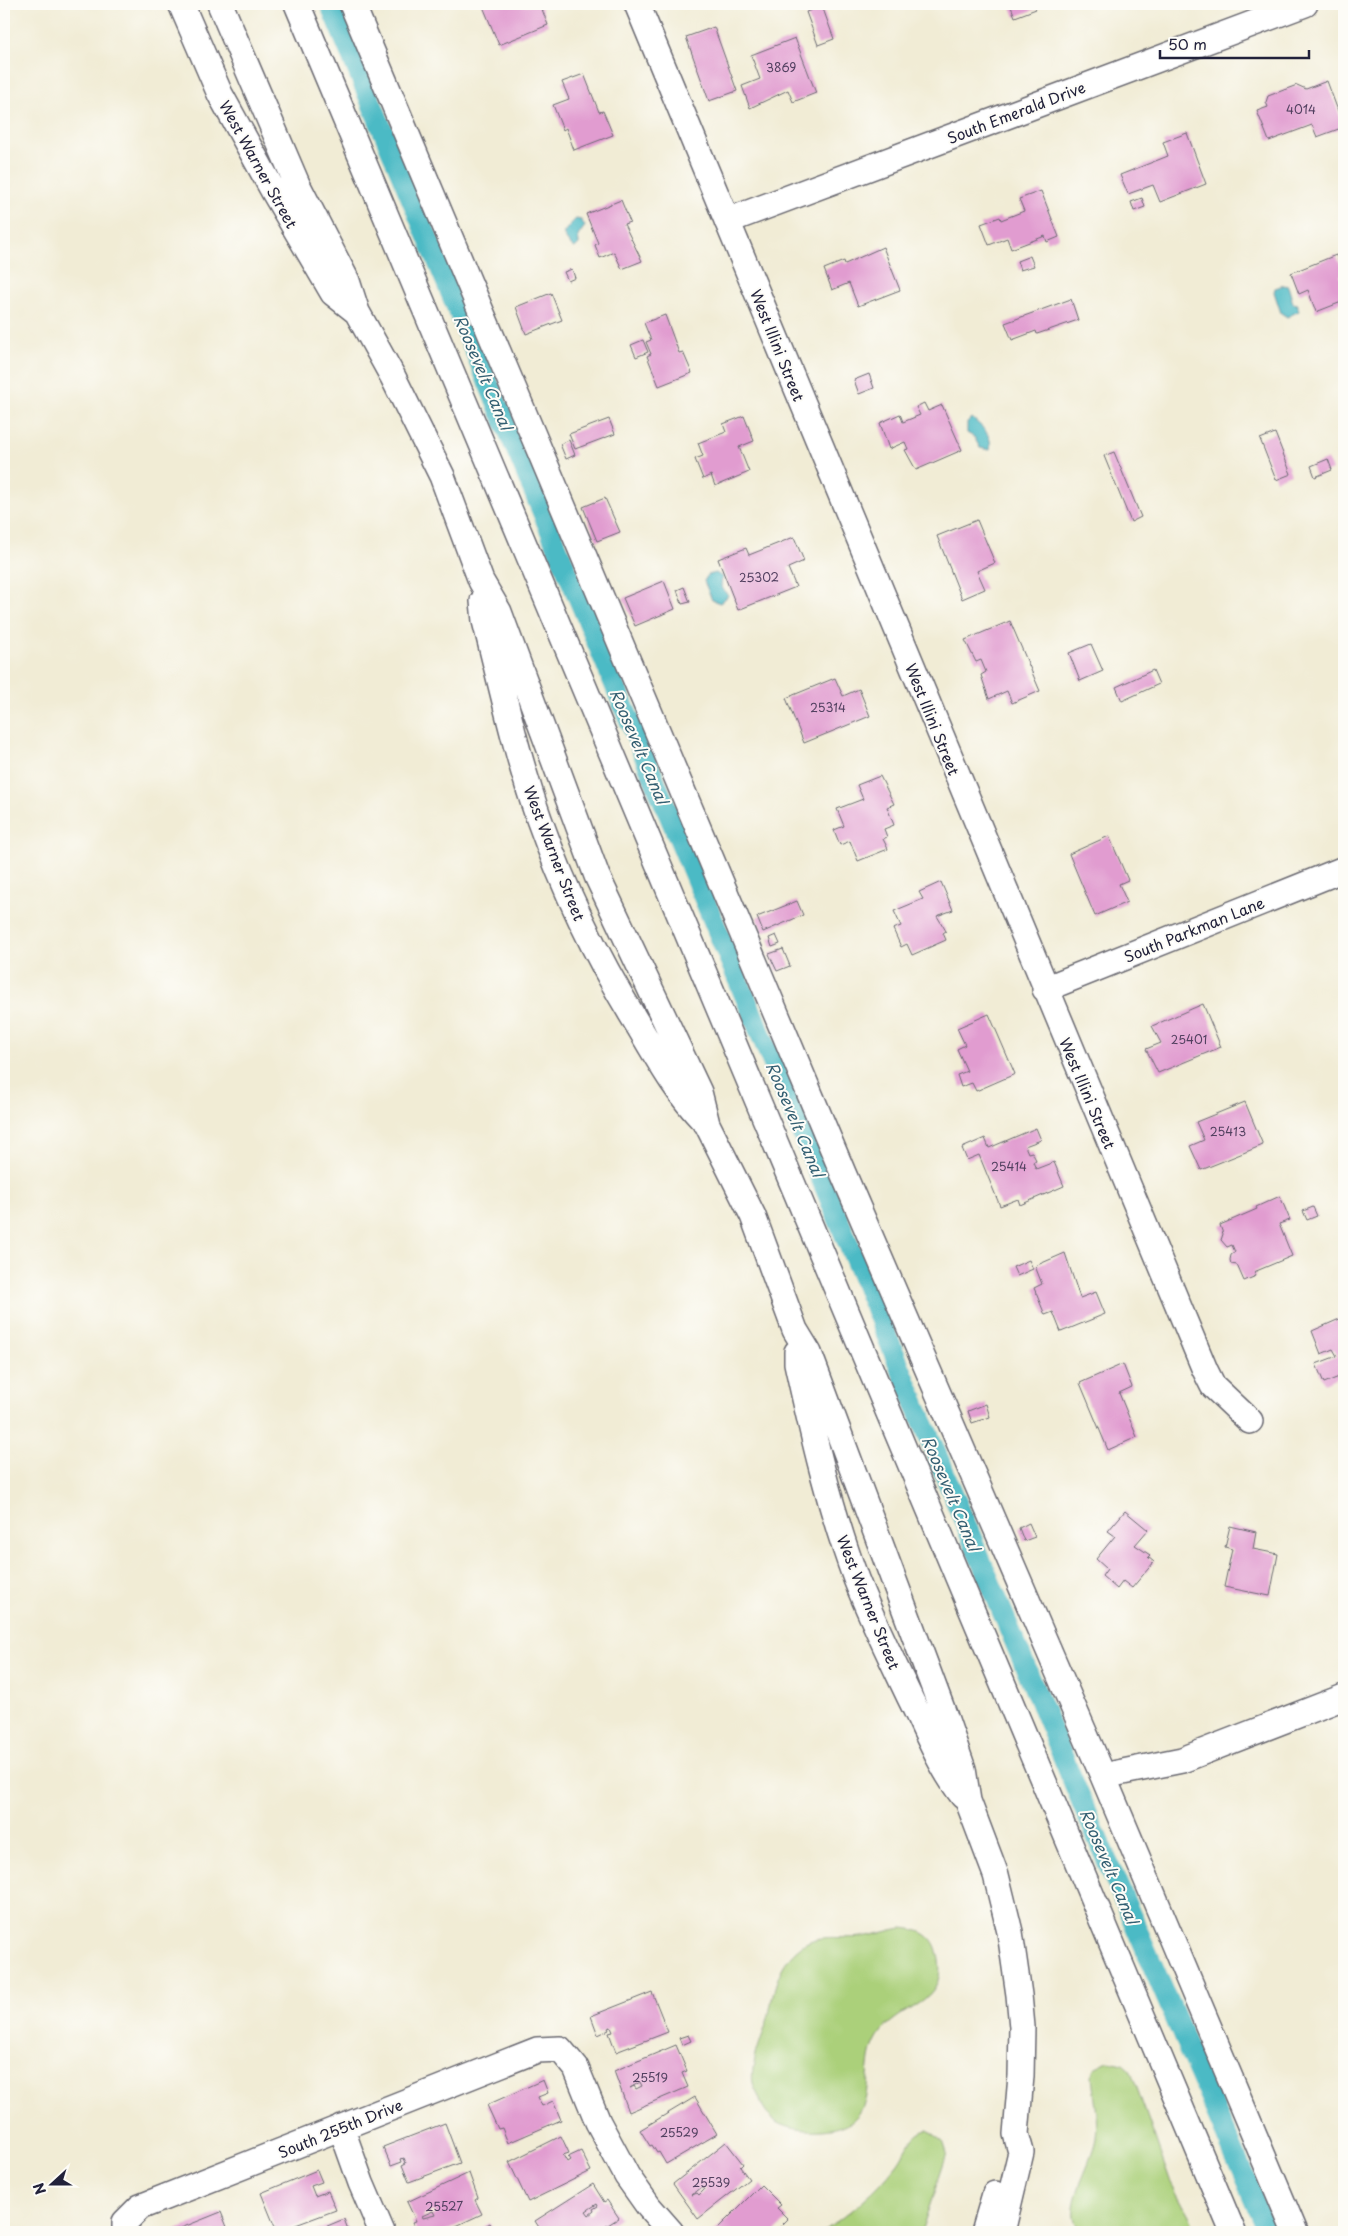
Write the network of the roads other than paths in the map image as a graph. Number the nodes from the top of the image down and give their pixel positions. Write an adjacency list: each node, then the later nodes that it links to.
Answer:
1 (181, 4): 8 (street, West Warner Street)
2 (220, 4): 8 (street, West Warner Street)
3 (297, 4): 25 (street)
4 (352, 4): 16 (street)
5 (636, 4): 7 (street, West Illini Street)
6 (1305, 4): 7 (street, South Emerald Drive)
7 (727, 221): 11 (street, West Illini Street)
8 (357, 312): 9 (street, West Warner Street)
9 (481, 581): 12 (street, West Warner Street); 12 (street, West Warner Street)
10 (1344, 869): 11 (street, South Parkman Lane)
11 (1044, 989): 14 (street, West Illini Street)
12 (707, 1124): 13 (street, West Warner Street)
13 (796, 1330): 17 (street, West Warner Street); 17 (street, West Warner Street)
14 (1250, 1421)
15 (1344, 1697): 16 (street)
16 (1103, 1776): 26 (street)
17 (968, 1801): 19 (street, West Warner Street)
18 (341, 2127): 20 (street, South 255th Drive); 21 (street); 22 (street, South 255th Drive)
19 (1016, 2134): 23 (street, West Warner Street); 24 (street, West Warner Street)
20 (125, 2227)
21 (382, 2232)
22 (671, 2232)
23 (984, 2232)
24 (1002, 2232)
25 (1233, 2232)
26 (1295, 2232)

